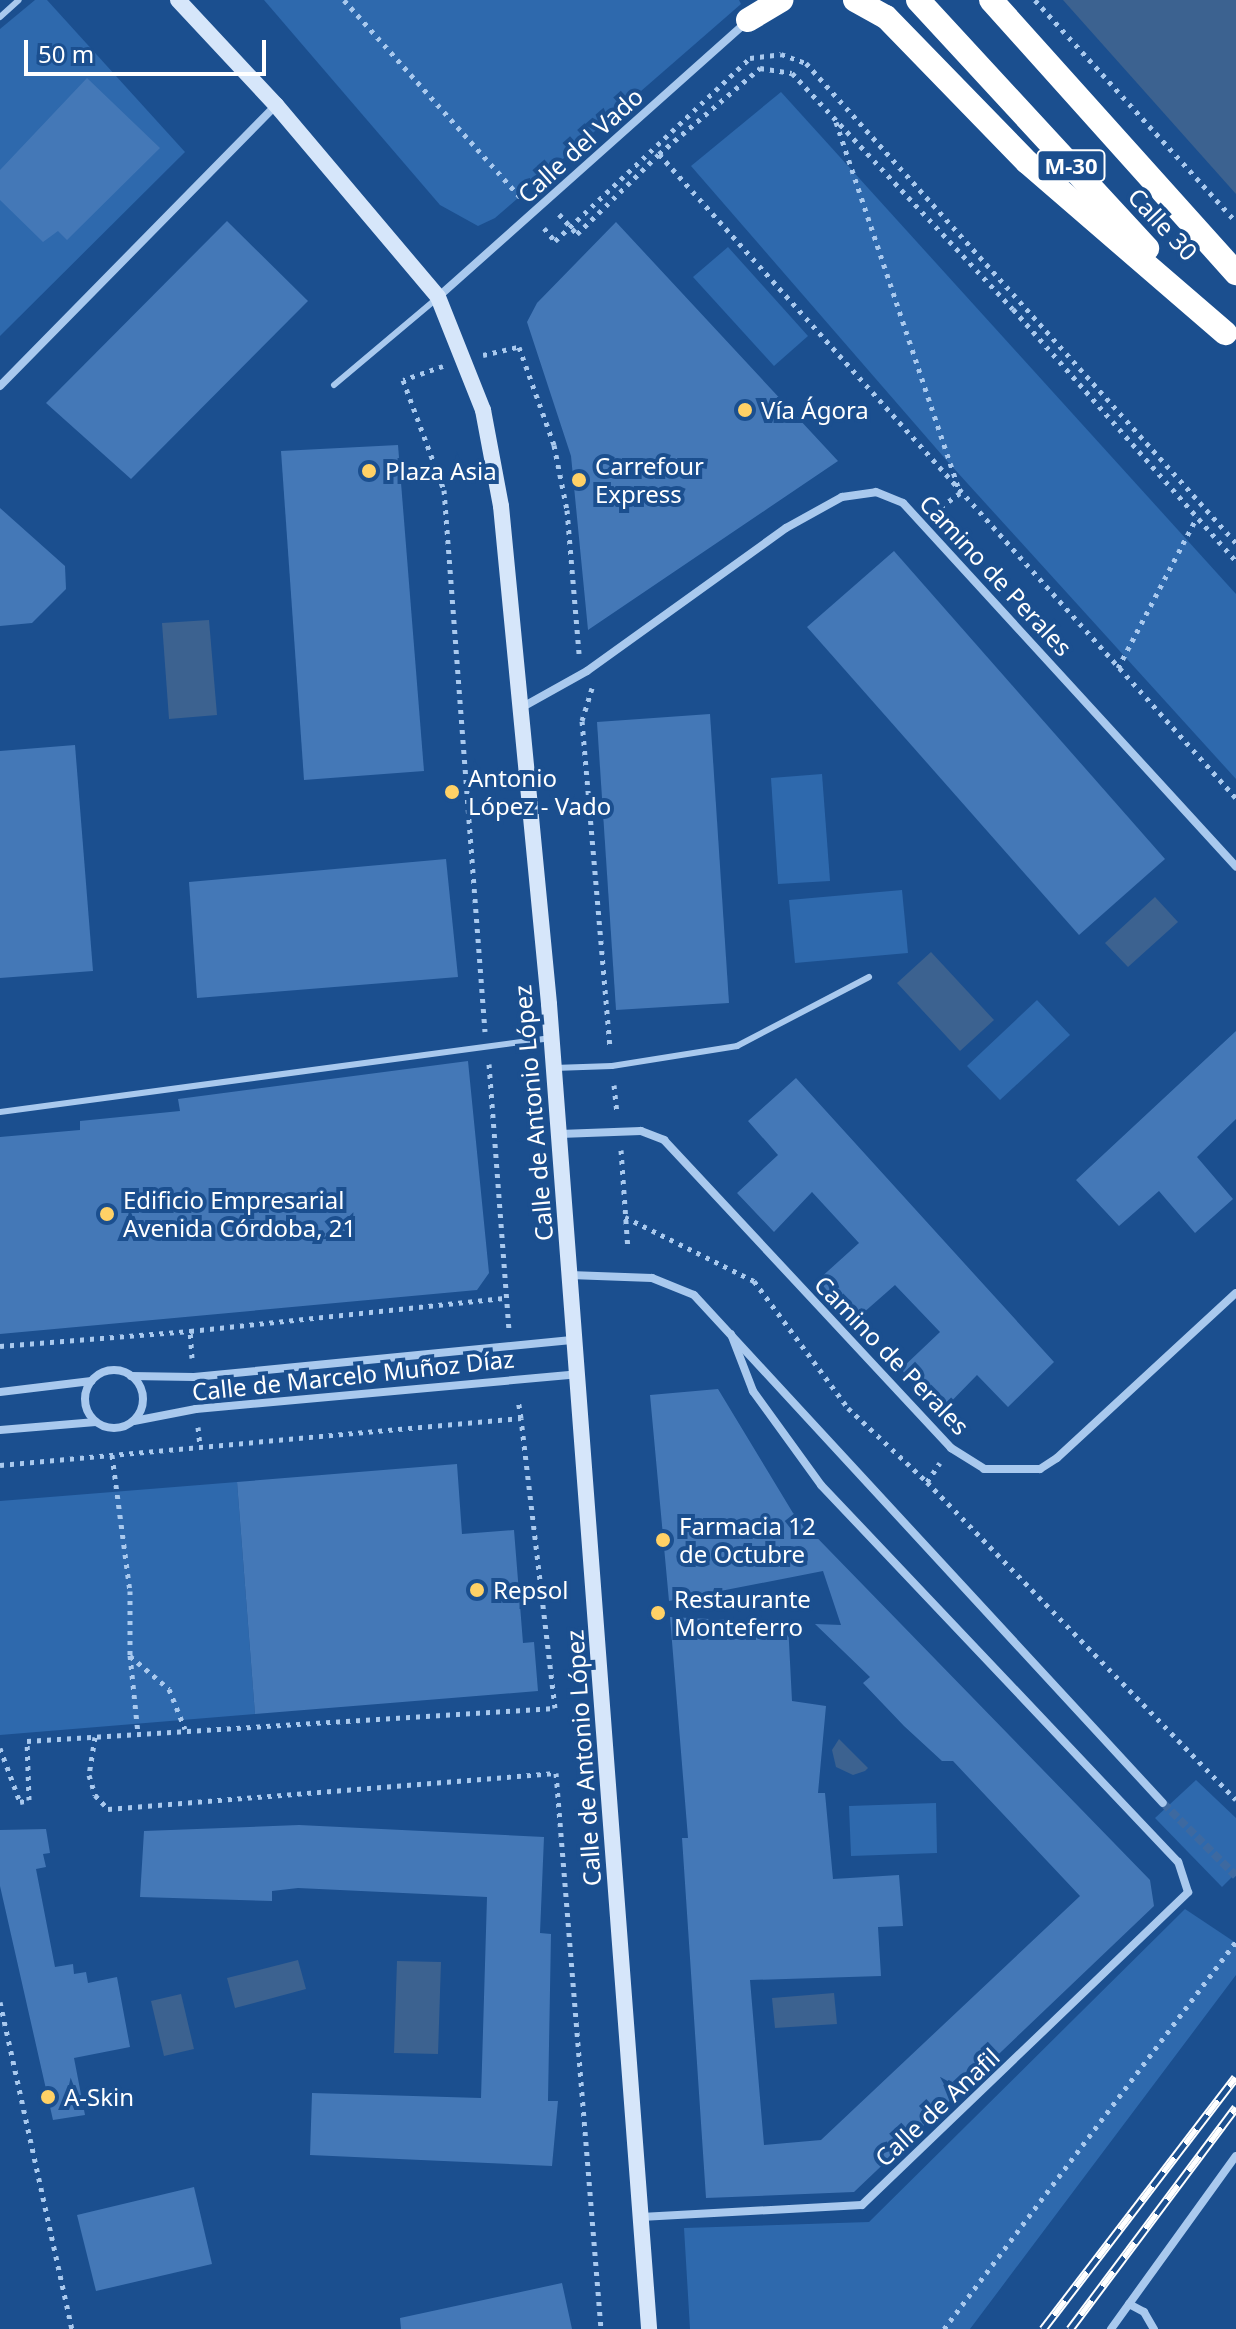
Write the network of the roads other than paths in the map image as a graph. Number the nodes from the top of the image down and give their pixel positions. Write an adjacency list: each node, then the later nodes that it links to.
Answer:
1 (19, 0): 7 (lane)
2 (178, 0): 9 (street, Calle de Antonio López)
3 (781, 0): 8 (highway)
4 (855, 0): 12 (highway)
5 (918, 0): 12 (highway, Calle 30 / M-30)
6 (991, 0): 10 (highway)
7 (0, 17)
8 (748, 20): 11 (street, Calle del Vado)
9 (276, 105): 11 (street, Calle de Antonio López); 14 (street)
10 (1236, 273)
11 (438, 297): 13 (lane); 15 (street, Calle de Antonio López)
12 (1231, 339)
13 (334, 385)
14 (0, 386)
15 (518, 709): 16 (street, Camino de Perales); 18 (street, Calle de Antonio López)
16 (1236, 866)
17 (869, 977): 19 (lane)
18 (551, 1038): 19 (street, Calle de Antonio López); 20 (lane)
19 (554, 1068): 21 (street, Calle de Antonio López)
20 (0, 1112)
21 (560, 1134): 22 (street, Calle de Antonio López); 23 (street, Camino de Perales)
22 (570, 1275): 24 (street); 25 (street, Calle de Antonio López)
23 (1236, 1293)
24 (731, 1334): 33 (street); 35 (street, Calle de Anafil)
25 (574, 1340): 26 (street, Calle de Antonio López); 27 (street, Calle de Marcelo Muñoz Díaz)
26 (577, 1374): 30 (street, Calle de Marcelo Muñoz Díaz); 35 (street, Calle de Antonio López)
27 (131, 1376): 28 (street, Calle de Marcelo Muñoz Díaz); 30 (street)
28 (91, 1381): 29 (street, Calle de Marcelo Muñoz Díaz); 31 (street)
29 (0, 1392)
30 (134, 1421): 31 (street, Calle de Marcelo Muñoz Díaz)
31 (96, 1422): 32 (street, Calle de Marcelo Muñoz Díaz)
32 (0, 1430)
33 (1163, 1803)
34 (1236, 2156): 36 (street)
35 (641, 2217): 37 (street, Calle de Antonio López)
36 (1129, 2304): 38 (street); 39 (street)
37 (649, 2329)
38 (1111, 2329)
39 (1154, 2329)

